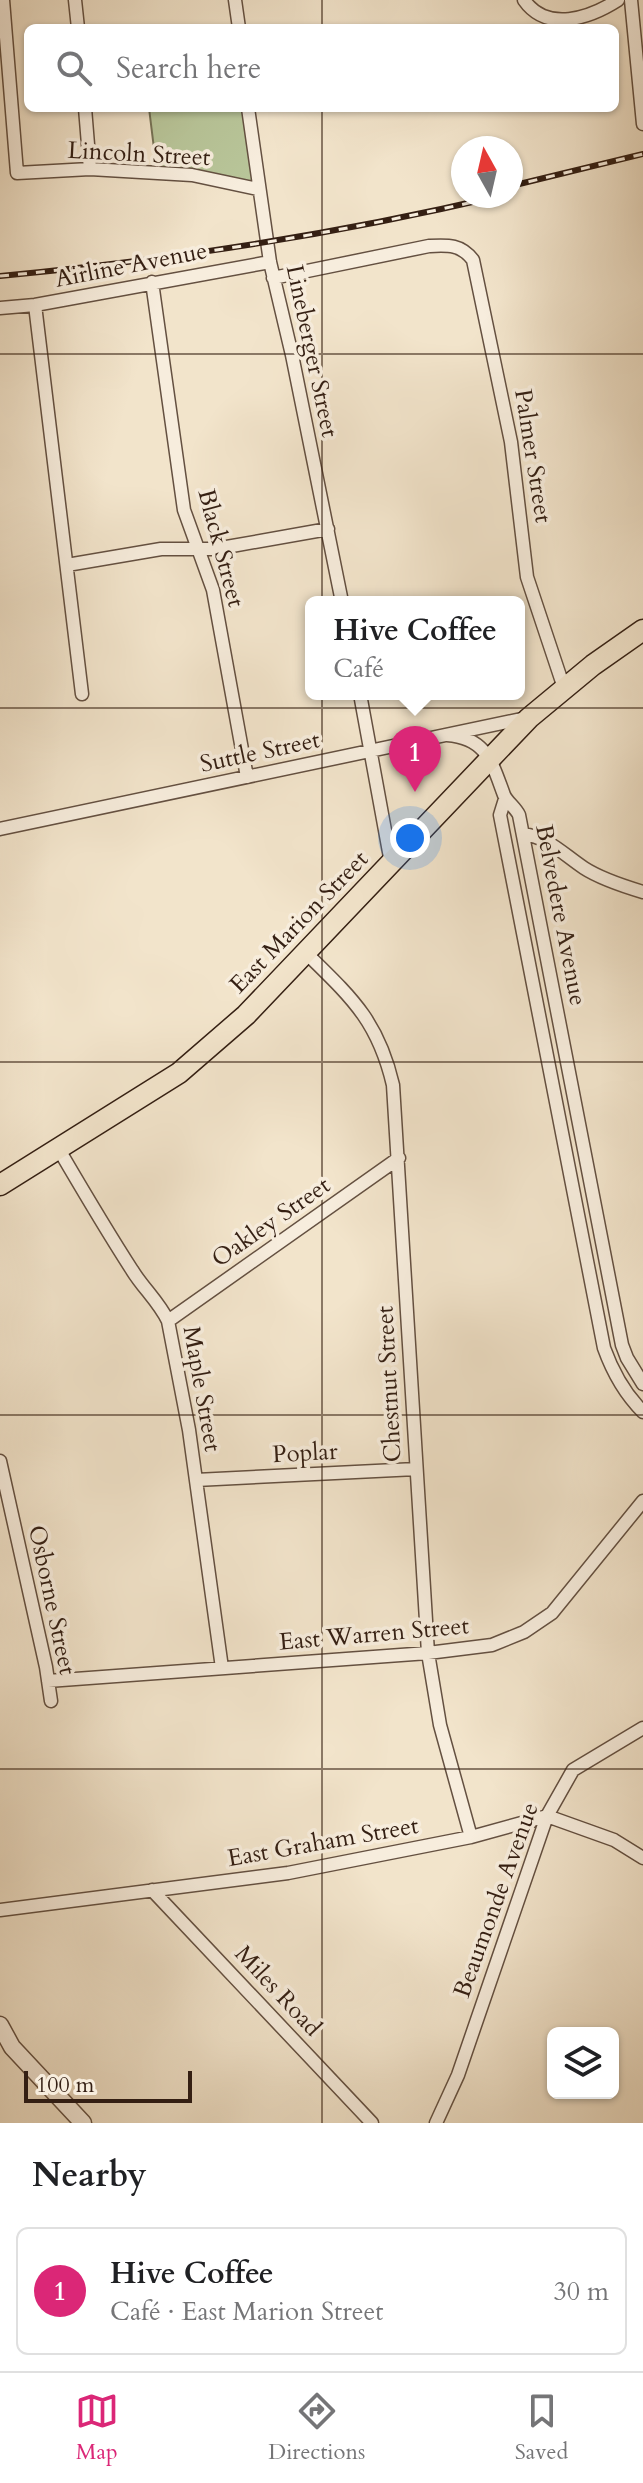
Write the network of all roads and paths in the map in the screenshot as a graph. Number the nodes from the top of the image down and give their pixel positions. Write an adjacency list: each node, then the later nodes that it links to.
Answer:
1 (3, 0): 9 (street)
2 (75, 0): 7 (street)
3 (235, 0): 8 (street)
4 (524, 0): 5 (street)
5 (618, 0)
6 (631, 0): 12 (street)
7 (78, 24)
8 (238, 24)
9 (3, 26): 13 (street, Lincoln Street)
10 (85, 112): 13 (street)
11 (248, 112): 14 (street, Lineberger Street)
12 (643, 124)
13 (90, 169): 14 (street, Lincoln Street)
14 (258, 189): 15 (street, Lineberger Street)
15 (270, 262): 16 (street, Lineberger Street); 17 (street, Airline Avenue)
16 (273, 278): 20 (street, Lineberger Street); 25 (street, Palmer Street)
17 (152, 282): 18 (street, Airline Avenue); 21 (street, Black Street)
18 (35, 305): 19 (street, Airline Avenue); 22 (street)
19 (0, 308)
20 (328, 529): 21 (street); 23 (street, Lineberger Street)
21 (197, 549): 22 (street); 32 (street, Black Street)
22 (67, 565): 26 (street)
23 (341, 596)
24 (643, 630): 25 (main road, East Marion Street)
25 (564, 688): 28 (main road, East Marion Street)
26 (82, 694)
27 (361, 700): 30 (street)
28 (529, 718): 29 (street, Suttle Street); 31 (main road, East Marion Street)
29 (447, 735): 30 (street, Suttle Street); 31 (street)
30 (371, 752): 32 (street, Suttle Street); 36 (street)
31 (489, 758): 33 (street, Belvedere Avenue); 36 (main road, East Marion Street)
32 (247, 777): 34 (street, Suttle Street)
33 (505, 799): 35 (street, Belvedere Avenue); 40 (street, Belvedere Avenue)
34 (0, 829)
35 (523, 834): 37 (street); 39 (street, Belvedere Avenue)
36 (391, 863): 38 (main road, East Marion Street)
37 (643, 892)
38 (306, 953): 41 (main road, East Marion Street); 42 (street, Chestnut Street)
39 (563, 1045): 40 (street); 44 (street, Belvedere Avenue)
40 (545, 1048): 45 (street, Belvedere Avenue)
41 (58, 1148): 43 (main road, East Marion Street); 46 (street, Maple Street)
42 (399, 1158): 46 (street, Oakley Street); 50 (street, Chestnut Street)
43 (0, 1185)
44 (606, 1265): 45 (street); 47 (street, Belvedere Avenue)
45 (588, 1268): 48 (street, Belvedere Avenue)
46 (168, 1321): 51 (street, Maple Street)
47 (643, 1384)
48 (643, 1412)
49 (0, 1461): 55 (street, Osborne Street)
50 (416, 1469): 51 (street, Poplar); 53 (street, Chestnut Street)
51 (196, 1480): 54 (street, Maple Street)
52 (643, 1501): 53 (street, East Warren Street)
53 (428, 1653): 54 (street, East Warren Street); 59 (street, Chestnut Street)
54 (222, 1668): 55 (street, East Warren Street)
55 (48, 1681): 56 (street, Osborne Street)
56 (51, 1701)
57 (643, 1728): 58 (street, Beaumonde Avenue)
58 (547, 1816): 59 (street, East Graham Street); 60 (street); 64 (street, Beaumonde Avenue)
59 (471, 1837): 61 (street, East Graham Street)
60 (643, 1858)
61 (152, 1890): 62 (street, East Graham Street); 66 (street, Miles Road)
62 (0, 1910)
63 (0, 2025): 65 (street)
64 (445, 2106): 67 (street, Beaumonde Avenue); 68 (street)
65 (83, 2123)
66 (372, 2123)
67 (436, 2123)
68 (450, 2123)

